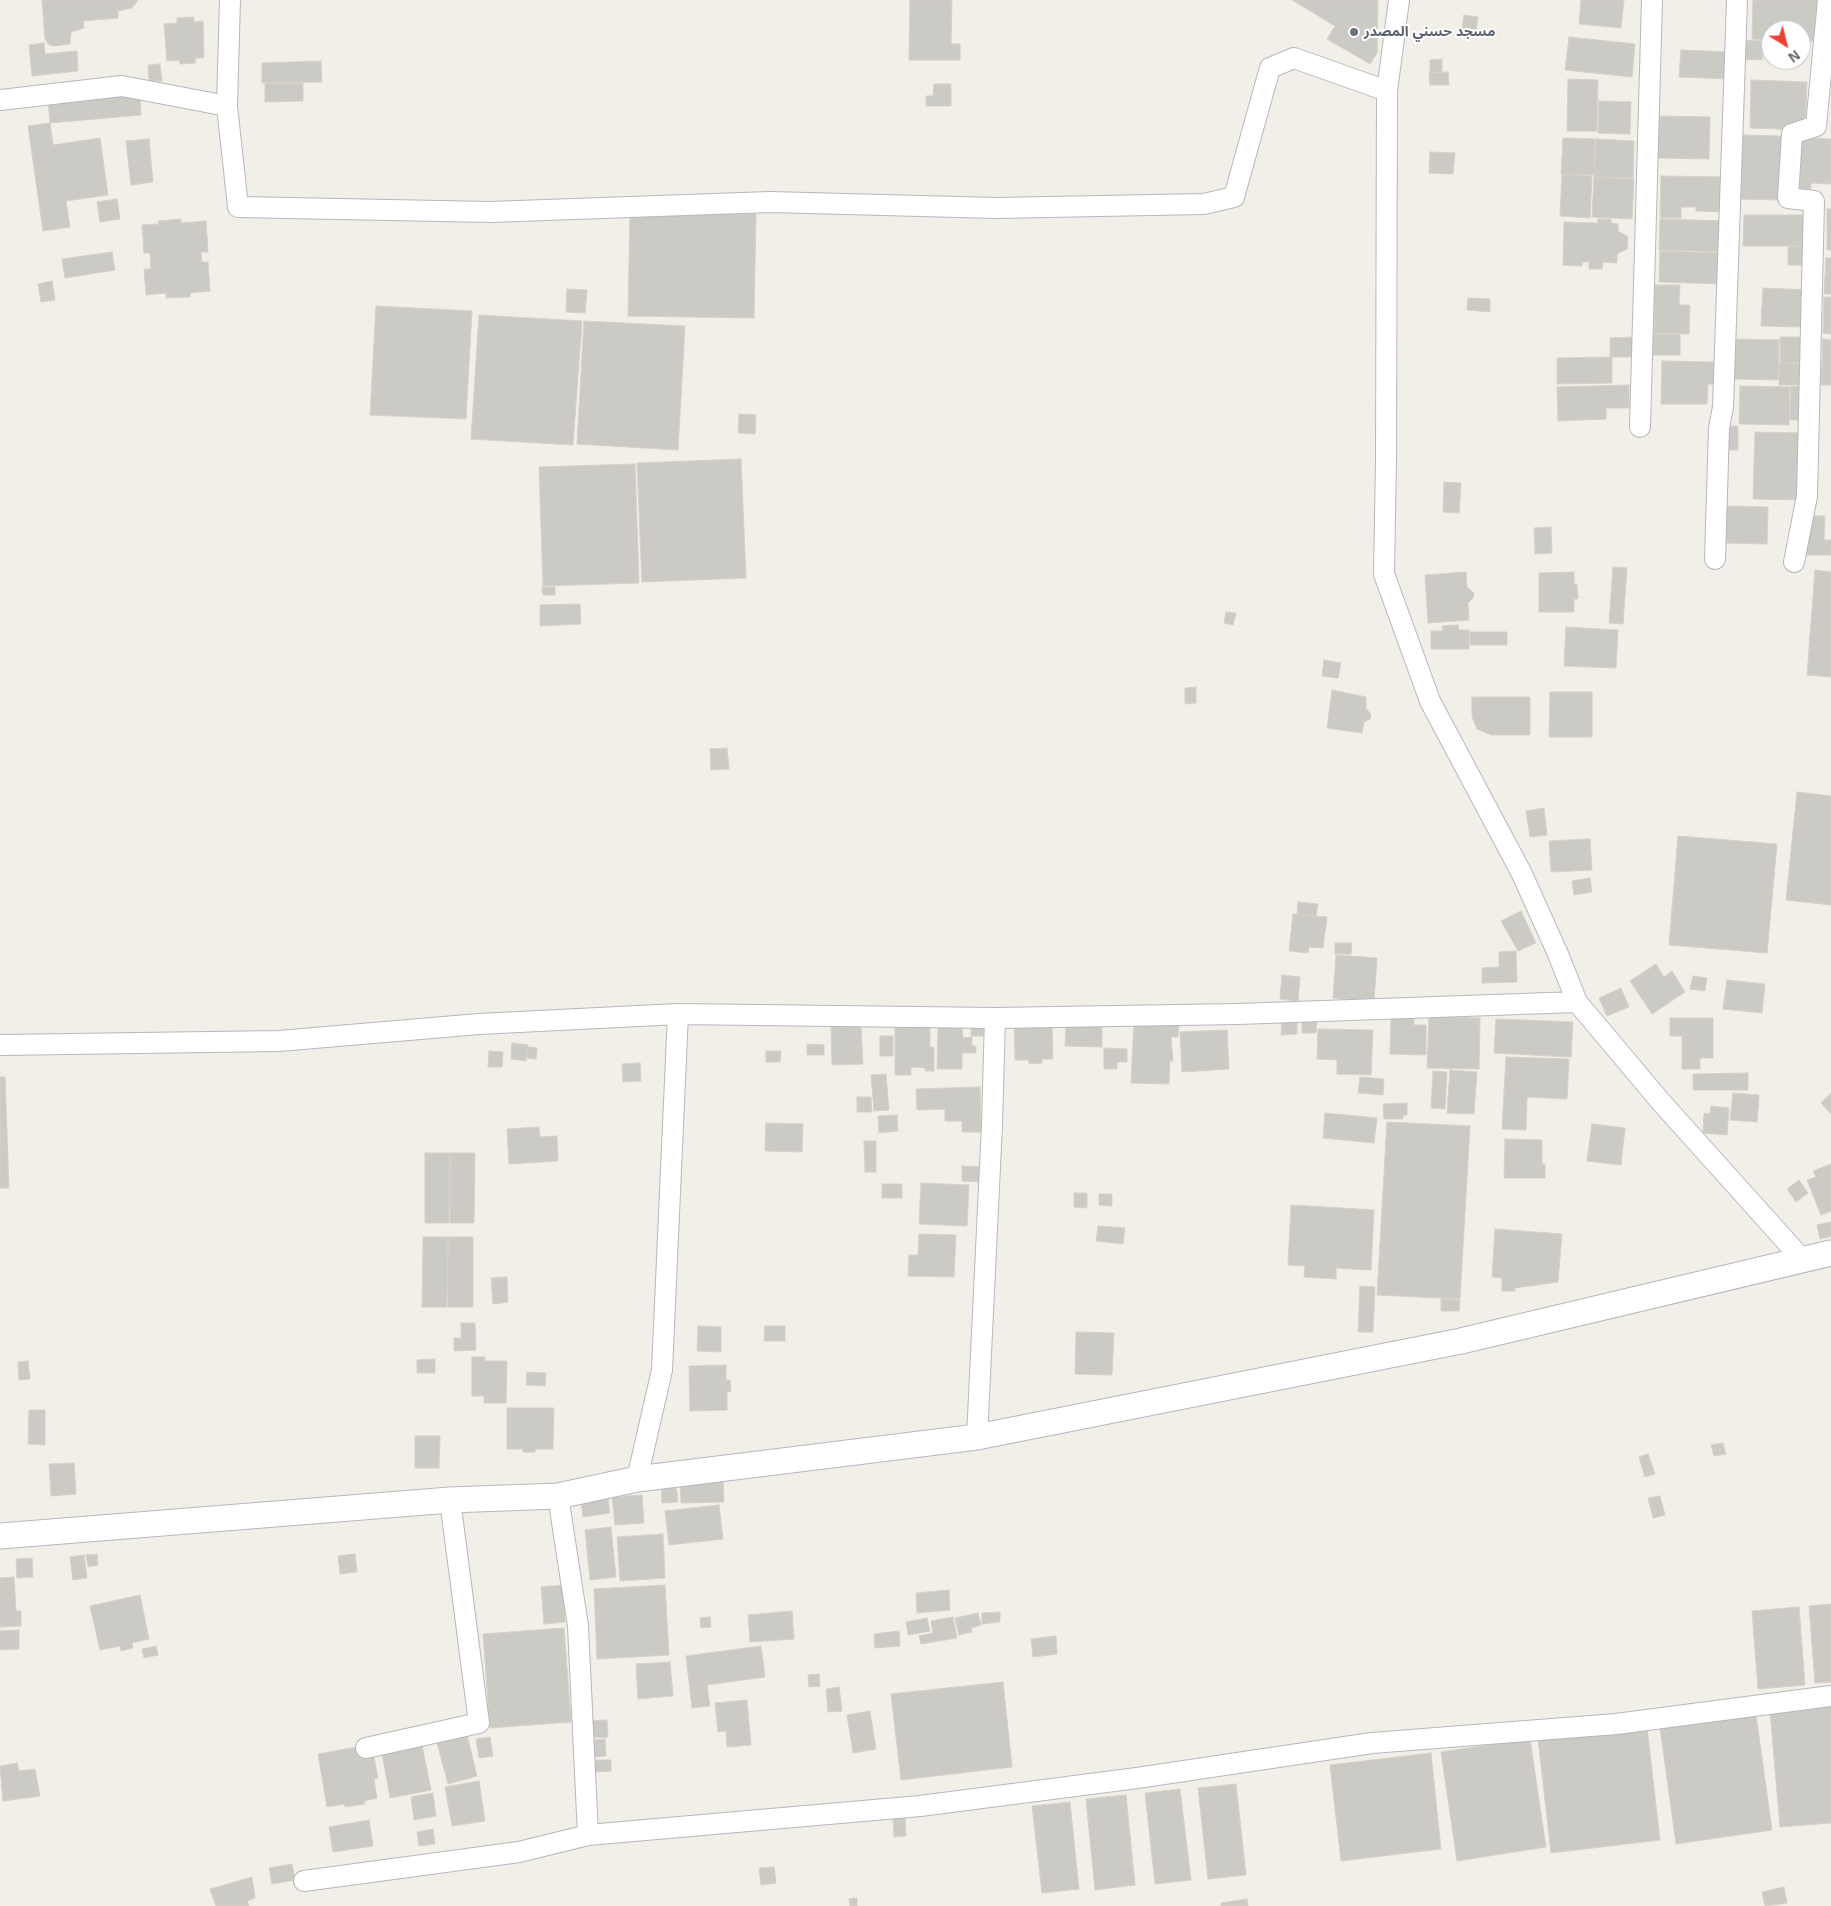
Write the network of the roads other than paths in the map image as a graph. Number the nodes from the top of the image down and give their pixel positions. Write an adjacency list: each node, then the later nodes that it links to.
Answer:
1 (230, 0): 8 (street)
2 (1399, 0): 6 (street)
3 (1652, 0): 10 (street)
4 (1737, 0): 11 (street)
5 (1828, 0): 9 (street)
6 (1387, 91): 8 (street); 13 (street)
7 (0, 100): 8 (street)
8 (227, 106)
9 (1822, 201): 12 (street)
10 (1640, 427)
11 (1715, 559)
12 (1794, 562)
13 (1577, 1002): 15 (street); 18 (street)
14 (678, 1014): 15 (street); 16 (street); 20 (street)
15 (995, 1018): 19 (street)
16 (0, 1046)
17 (1831, 1253): 18 (street)
18 (1802, 1259): 19 (street)
19 (977, 1437): 20 (street)
20 (637, 1479): 21 (street)
21 (558, 1496): 22 (street); 26 (street)
22 (450, 1500): 23 (street); 25 (street)
23 (0, 1536)
24 (1831, 1696): 26 (street)
25 (366, 1748)
26 (588, 1835): 27 (street)
27 (304, 1881)

